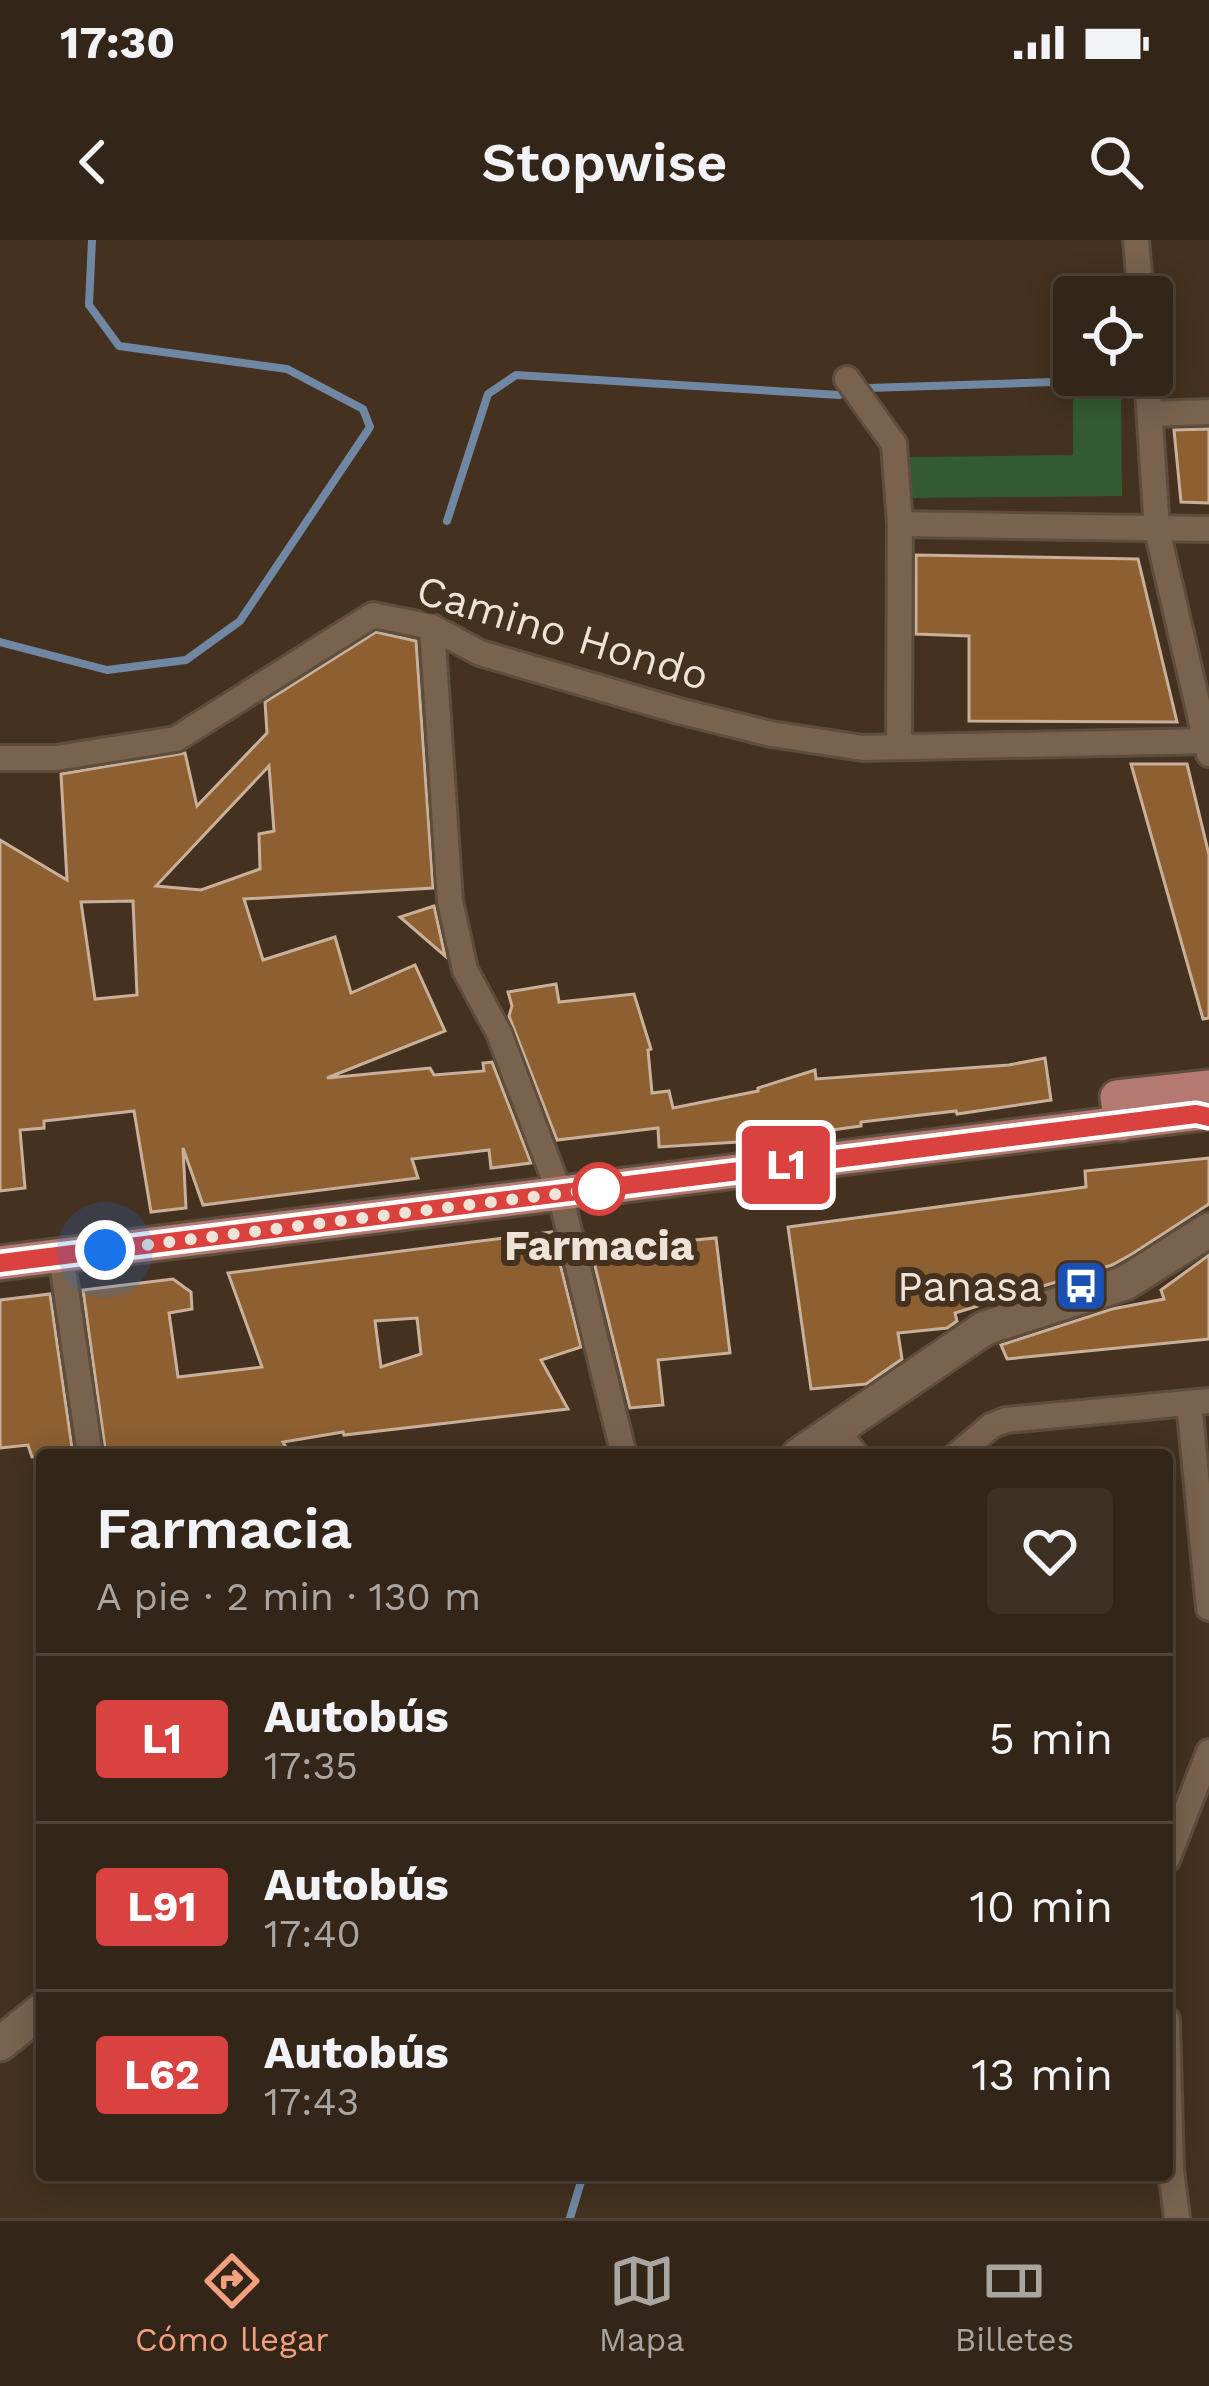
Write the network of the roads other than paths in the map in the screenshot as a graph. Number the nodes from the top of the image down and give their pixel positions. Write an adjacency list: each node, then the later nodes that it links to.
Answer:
1 (1136, 240): 2 (street)
2 (1139, 276)
3 (847, 379): 7 (street)
4 (1149, 396): 6 (street)
5 (1209, 412): 6 (street)
6 (1150, 414): 9 (street)
7 (900, 524): 9 (street); 11 (street)
8 (1209, 529): 9 (street)
9 (1157, 530): 12 (street)
10 (433, 627): 11 (street, Camino Hondo); 13 (street, Camino Hondo); 15 (street)
11 (899, 745): 12 (street, Camino Hondo)
12 (1208, 745)
13 (0, 758)
14 (1206, 1107): 15 (main road)
15 (560, 1194): 17 (main road); 22 (street)
16 (1209, 1230): 20 (main road)
17 (61, 1256): 18 (main road); 21 (street)
18 (0, 1263)
19 (1199, 1402): 23 (street); 24 (street)
20 (846, 1443)
21 (89, 1449)
22 (623, 1449)
23 (964, 1449)
24 (1209, 1609)
25 (1209, 1752): 26 (street)
26 (1173, 1845)
27 (36, 2015): 28 (main road)
28 (0, 2044)
29 (1172, 2181): 30 (street)
30 (1177, 2218)

